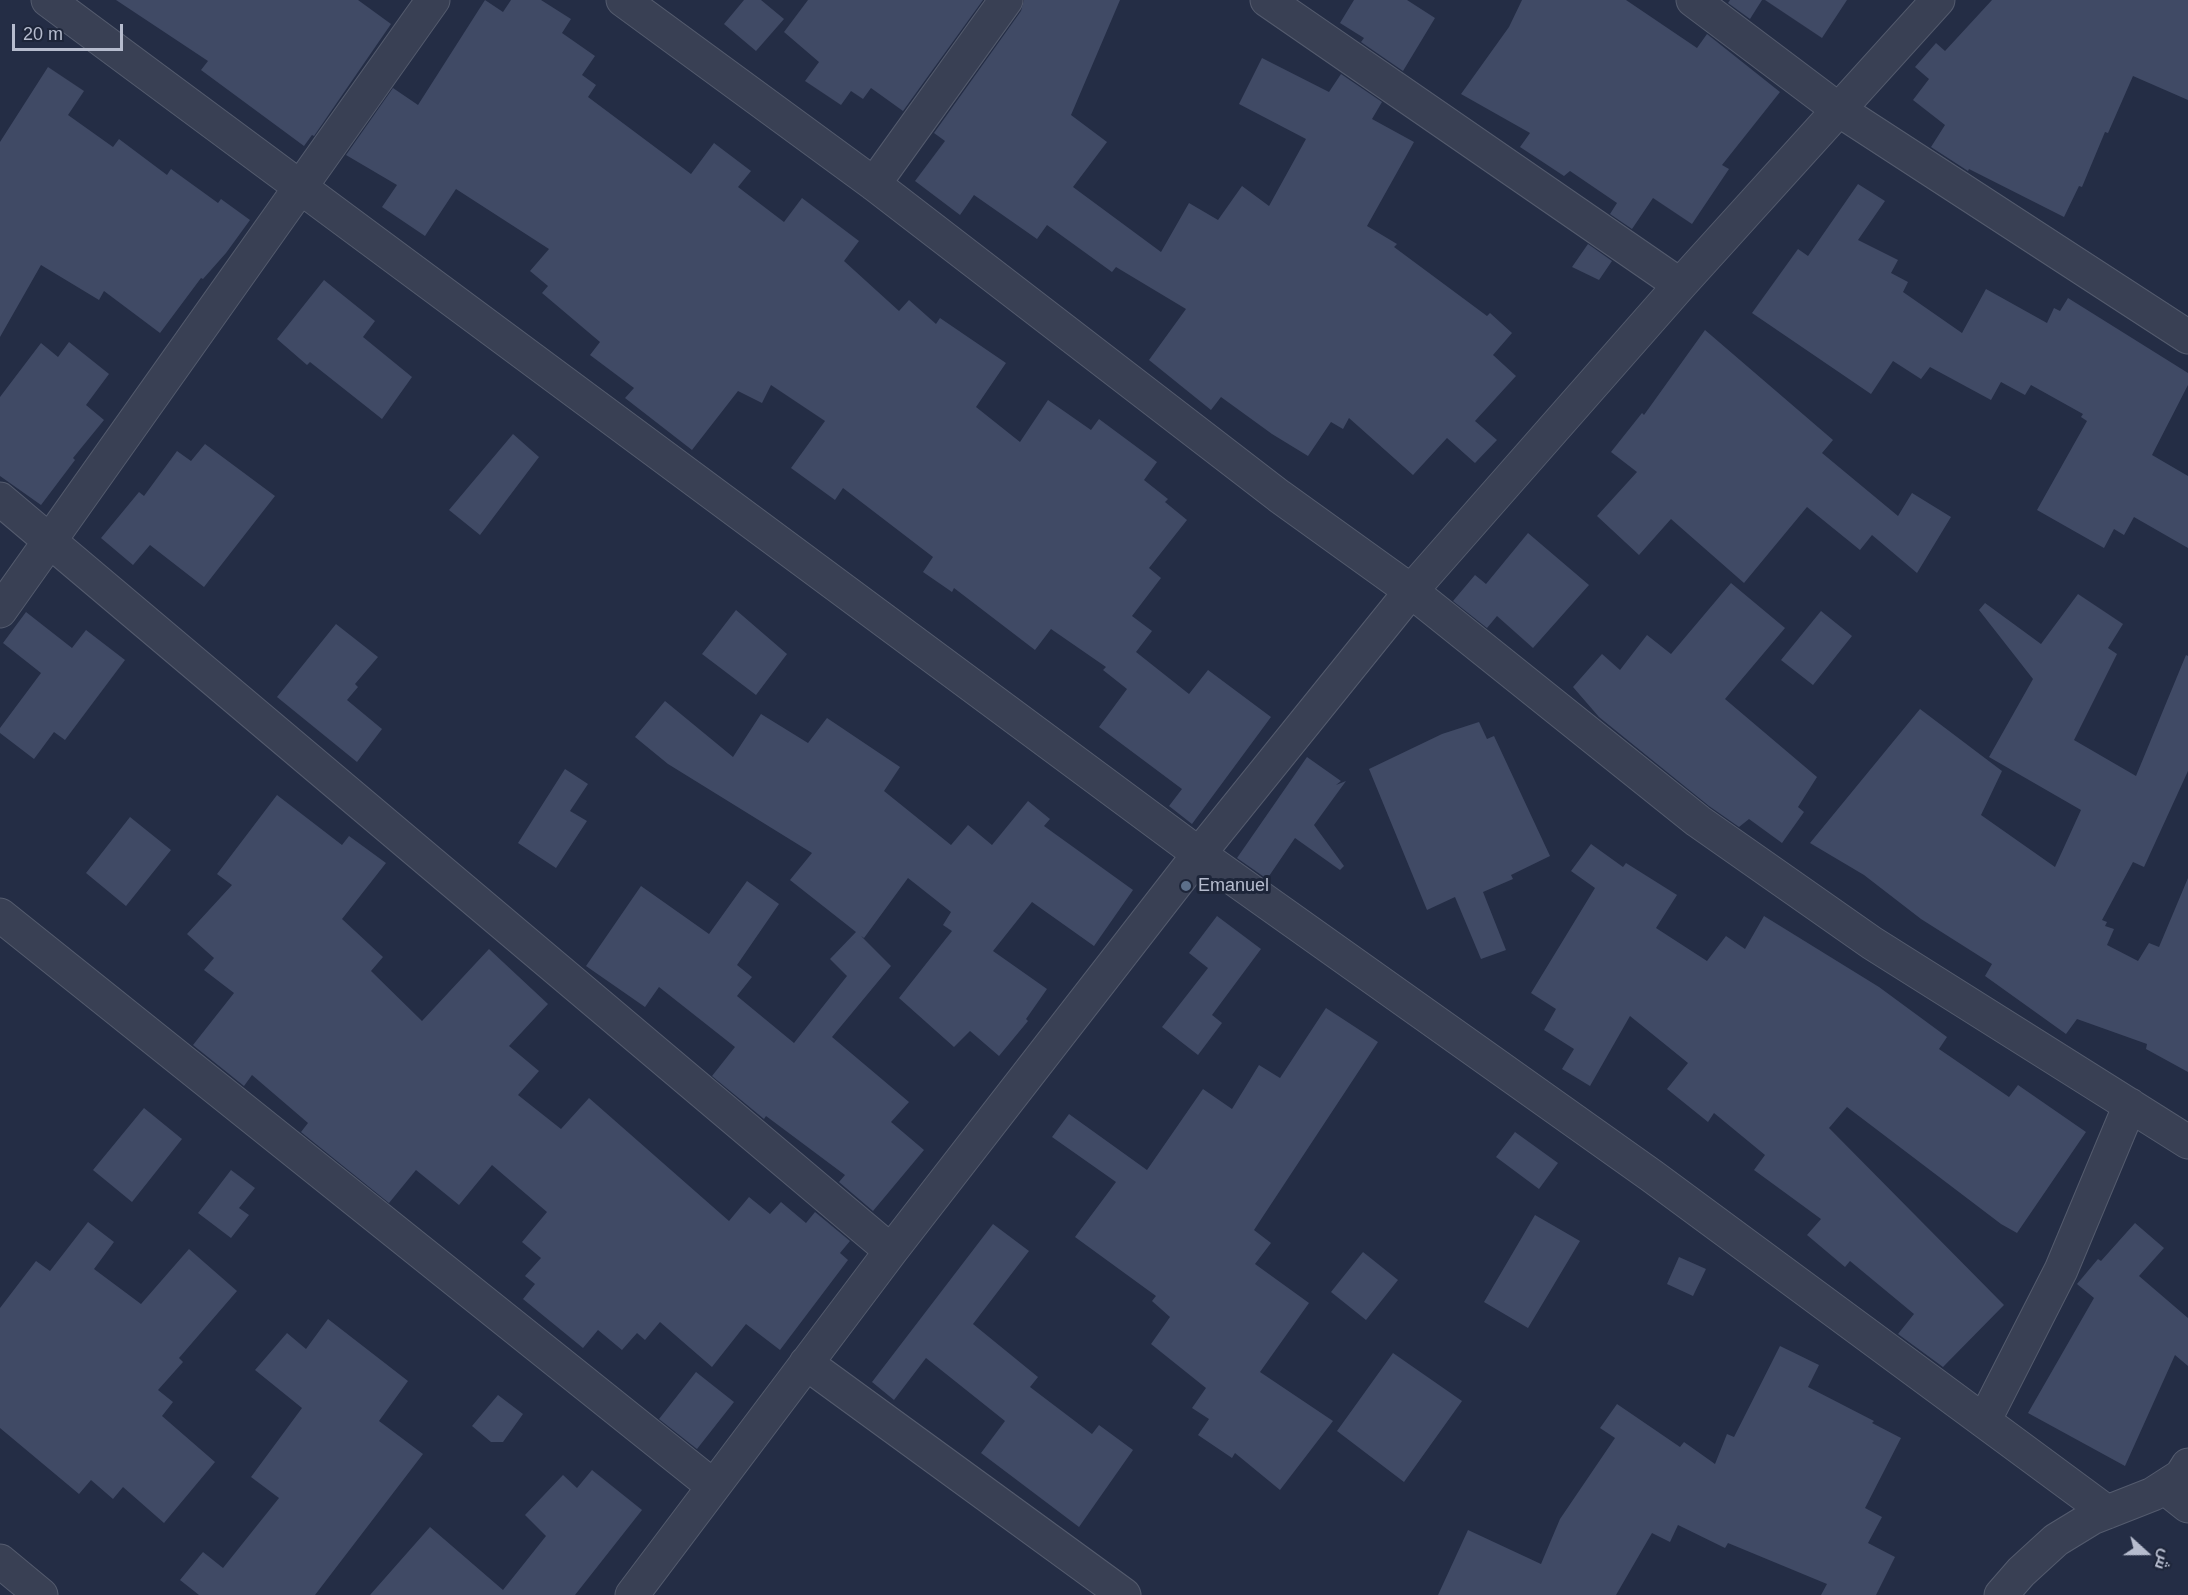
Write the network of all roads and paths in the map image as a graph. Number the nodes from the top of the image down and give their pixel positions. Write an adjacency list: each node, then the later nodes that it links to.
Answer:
1 (48, 0): 10 (street)
2 (433, 0): 10 (street)
3 (623, 0): 9 (street)
4 (1006, 0): 9 (street)
5 (1267, 0): 11 (street)
6 (1693, 0): 8 (street)
7 (1938, 0): 8 (street)
8 (1839, 110): 11 (street); 12 (street)
9 (874, 184): 15 (street)
10 (300, 187): 14 (street); 17 (street)
11 (1680, 285): 15 (street)
12 (2188, 337)
13 (0, 499): 14 (street)
14 (51, 542): 16 (street); 21 (street)
15 (1411, 591): 17 (street); 19 (street)
16 (0, 610)
17 (1199, 854): 21 (street); 23 (street)
18 (0, 915): 25 (street)
19 (2130, 1105): 20 (street); 23 (street)
20 (2188, 1142)
21 (891, 1251): 22 (street)
22 (807, 1363): 25 (street); 31 (street)
23 (1984, 1421): 27 (street)
24 (2188, 1465): 26 (street)
25 (713, 1486): 30 (street)
26 (2176, 1496): 27 (street)
27 (2107, 1512): 32 (street)
28 (0, 1561): 29 (street)
29 (41, 1595)
30 (632, 1595)
31 (1124, 1595)
32 (2001, 1595)

